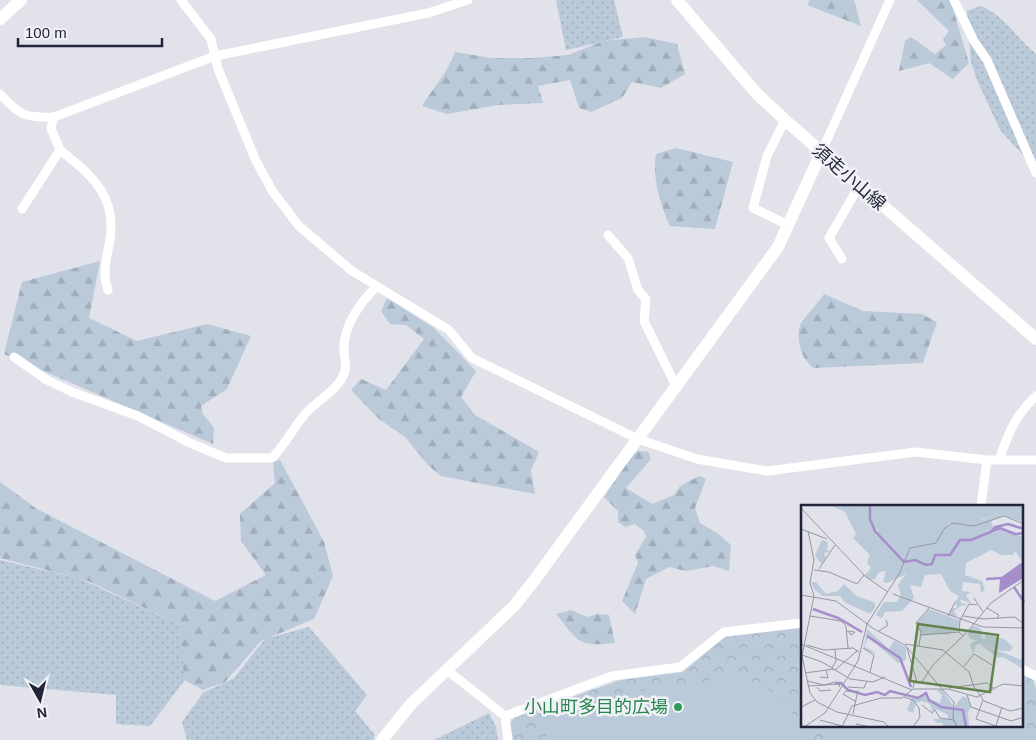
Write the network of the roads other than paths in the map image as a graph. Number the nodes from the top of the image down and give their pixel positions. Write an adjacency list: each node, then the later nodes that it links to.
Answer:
1 (21, 0): 7 (street)
2 (181, 0): 8 (street)
3 (468, 0): 8 (street)
4 (677, 0): 11 (street, 須走小山線)
5 (890, 0): 13 (street)
6 (954, 0): 14 (street)
7 (0, 19)
8 (215, 56): 10 (street); 20 (street)
9 (0, 94): 10 (street)
10 (54, 117): 12 (street)
11 (784, 120): 13 (street, 須走小山線); 17 (street)
12 (60, 150): 16 (street); 21 (street)
13 (821, 153): 15 (street, 須走小山線); 17 (street)
14 (1036, 173)
15 (858, 186): 19 (street); 22 (street, 須走小山線)
16 (22, 209)
17 (788, 225): 24 (street)
18 (608, 235): 24 (street)
19 (842, 259)
20 (376, 287): 23 (street); 26 (street)
21 (108, 290)
22 (1036, 339)
23 (14, 357)
24 (676, 386): 26 (street)
25 (1036, 396): 28 (street)
26 (638, 439): 27 (street); 32 (street)
27 (987, 460): 28 (street); 30 (street)
28 (999, 460): 29 (street)
29 (1036, 460)
30 (981, 505)
31 (801, 623): 35 (street)
32 (447, 670): 35 (street); 36 (street)
33 (1024, 670): 34 (street)
34 (1036, 676)
35 (505, 716): 37 (street)
36 (382, 740)
37 (508, 740)

